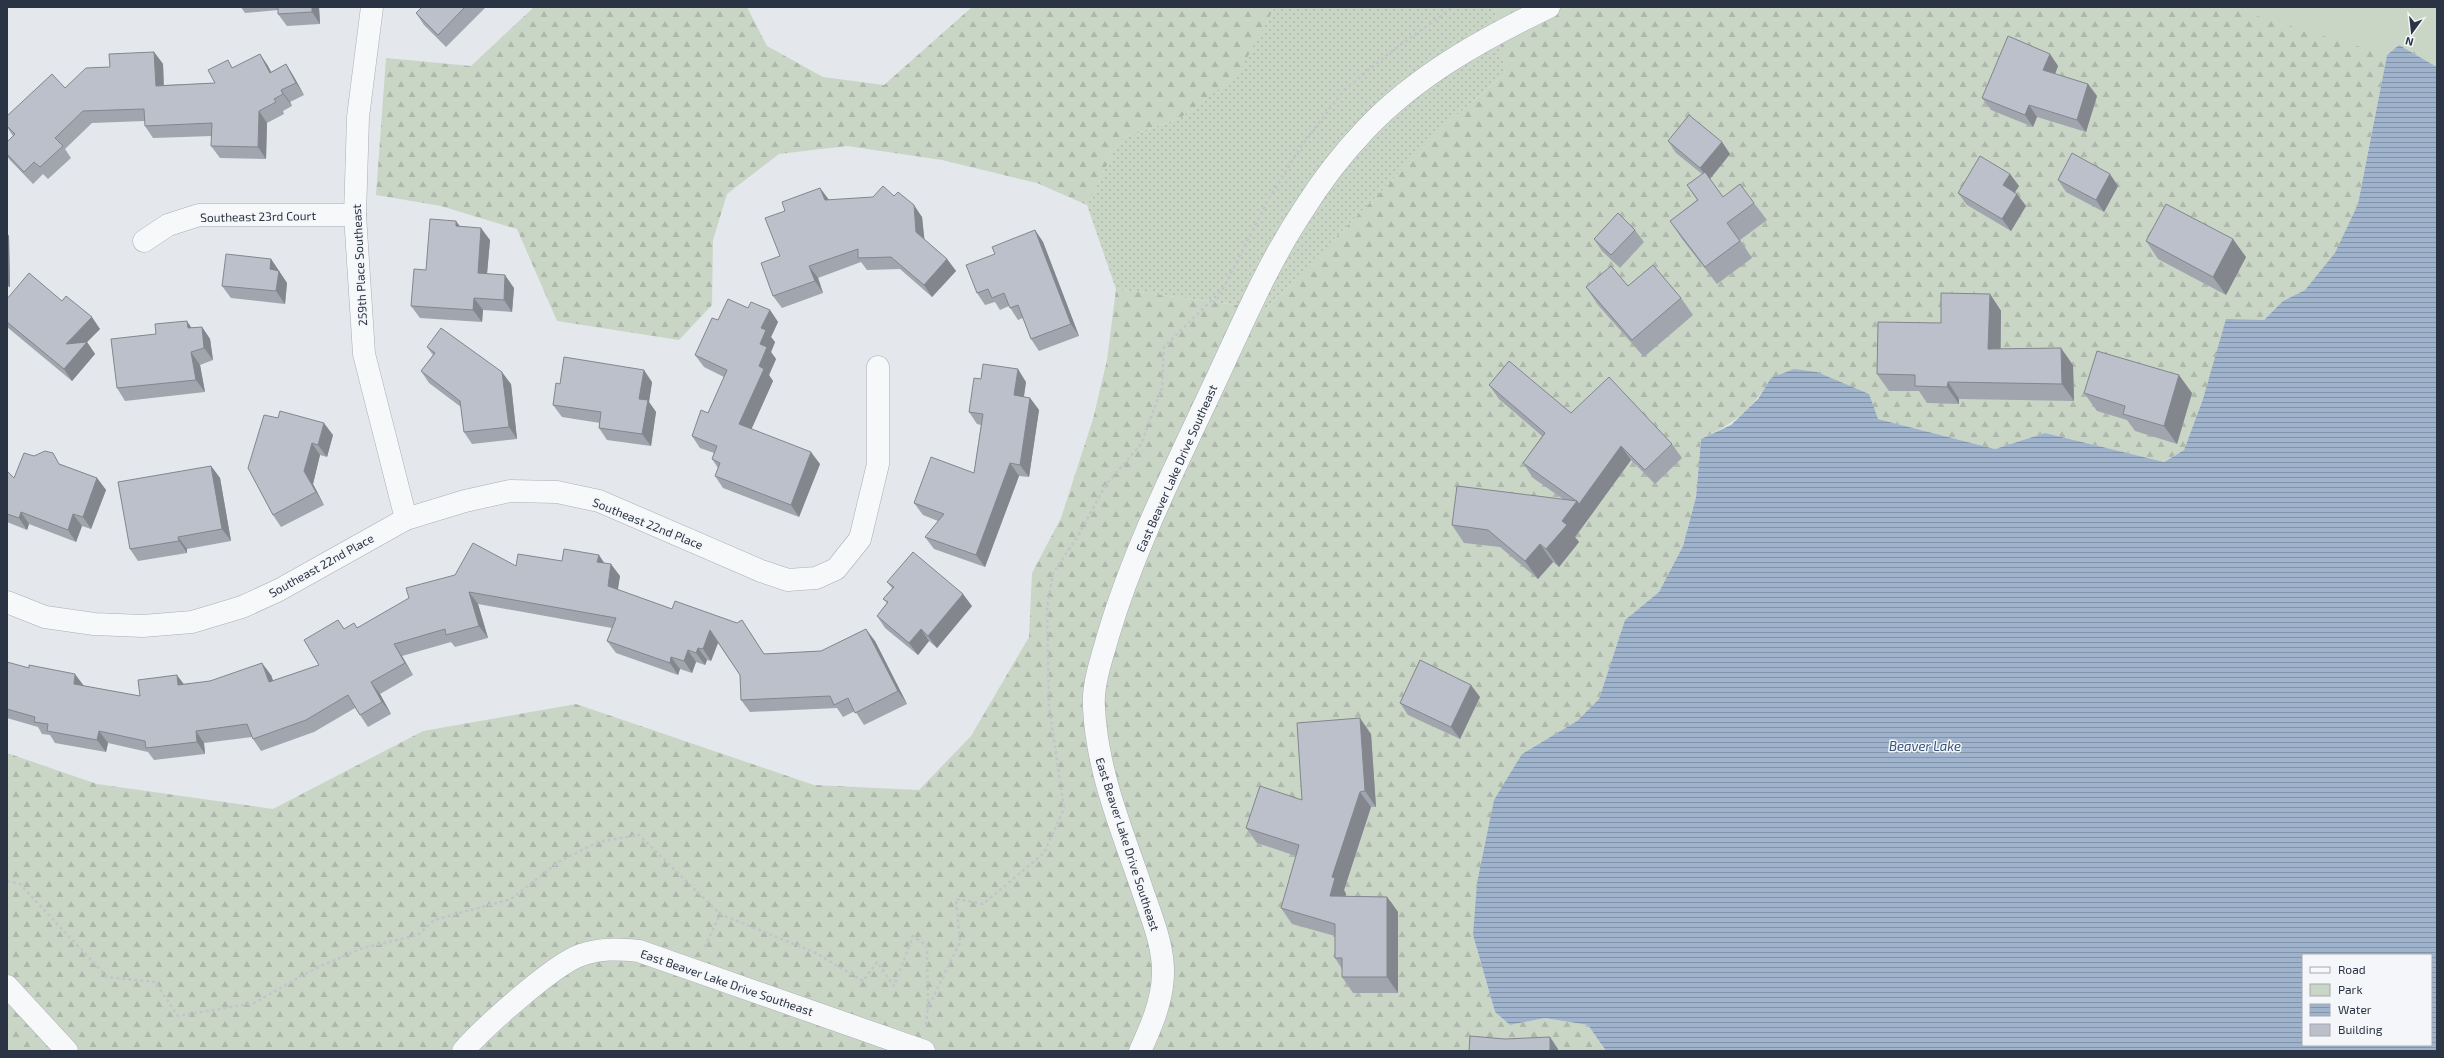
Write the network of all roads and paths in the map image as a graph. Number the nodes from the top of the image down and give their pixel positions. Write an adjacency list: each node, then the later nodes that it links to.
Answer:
1 (372, 7): 4 (street, 259th Place Southeast)
2 (1453, 7): 10 (path)
3 (1549, 7): 16 (street, East Beaver Lake Drive Southeast)
4 (355, 215): 5 (street, Southeast 23rd Court); 7 (street, 259th Place Southeast)
5 (144, 241)
6 (878, 367): 7 (street, Southeast 22nd Place)
7 (406, 519): 8 (street, Southeast 22nd Place)
8 (7, 602)
9 (7, 881): 10 (path)
10 (720, 914): 11 (path)
11 (694, 969): 14 (street, East Beaver Lake Drive Southeast); 15 (street, East Beaver Lake Drive Southeast)
12 (7, 986): 13 (street)
13 (67, 1051)
14 (463, 1051)
15 (924, 1051)
16 (1140, 1051)

